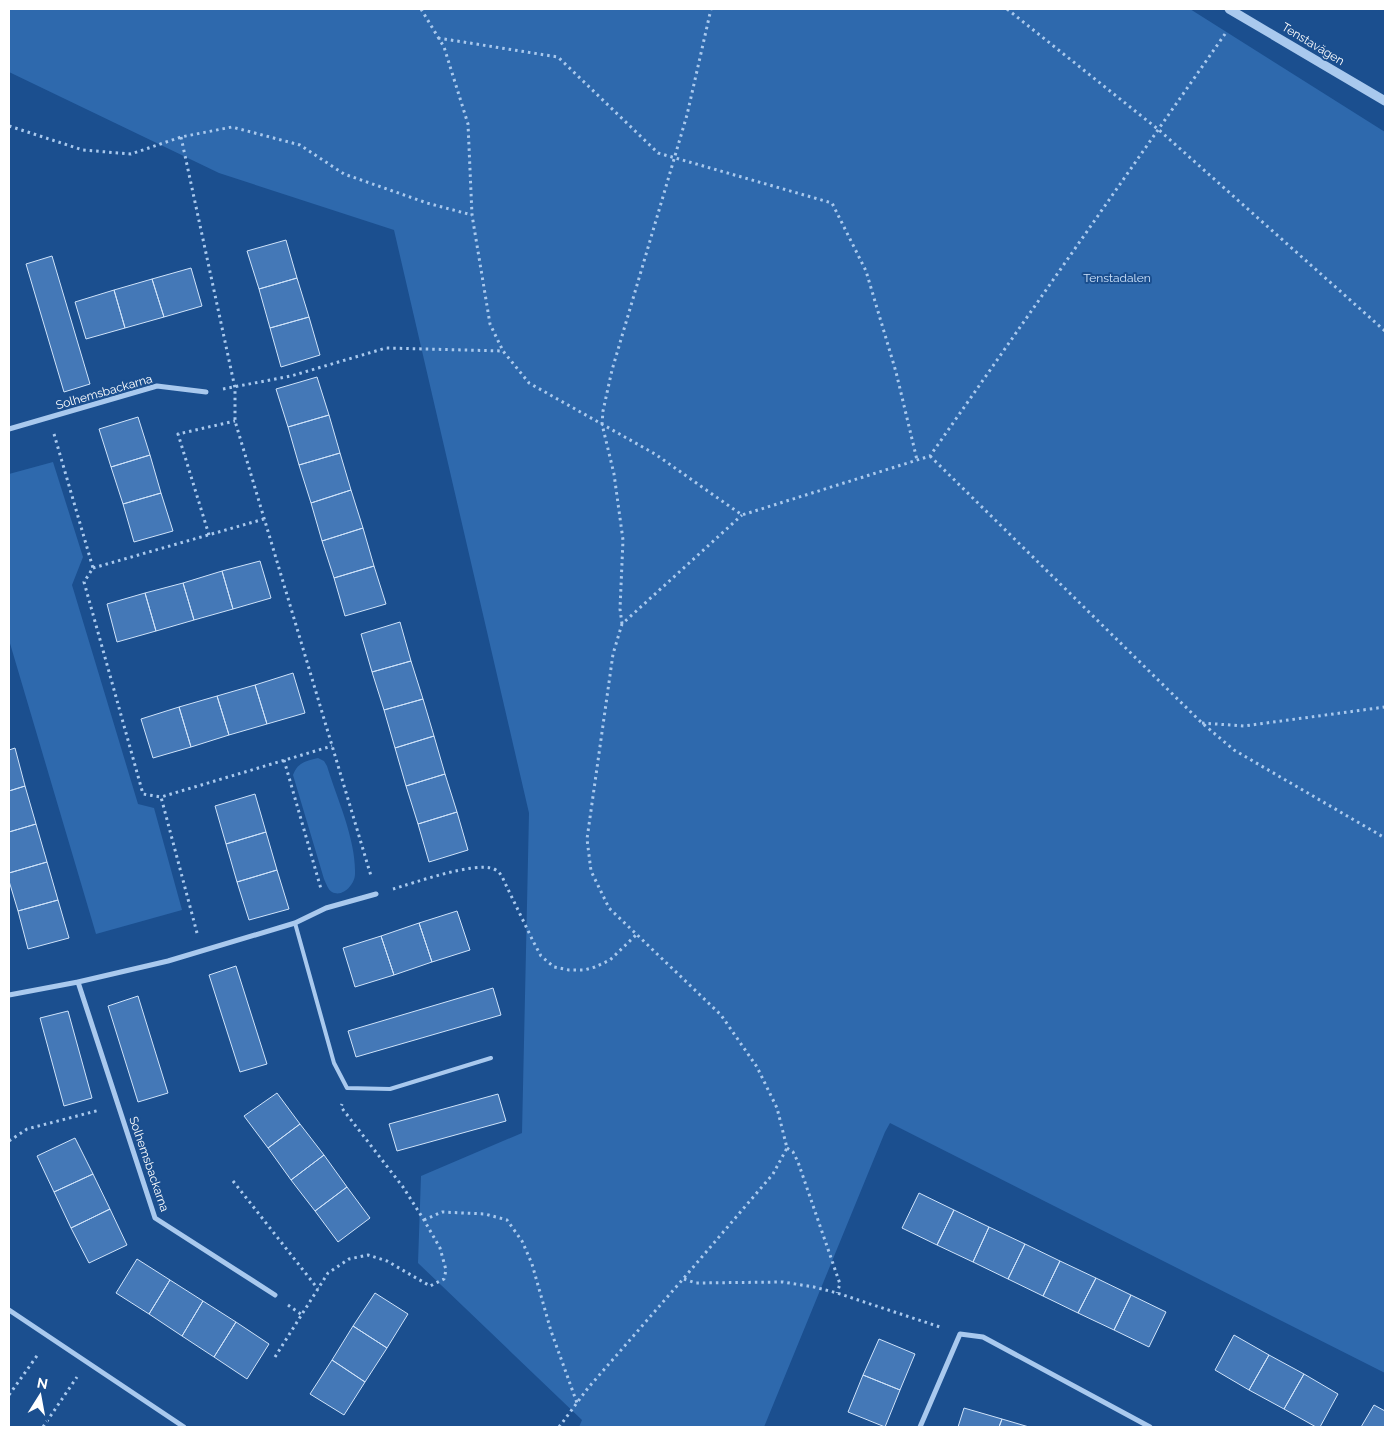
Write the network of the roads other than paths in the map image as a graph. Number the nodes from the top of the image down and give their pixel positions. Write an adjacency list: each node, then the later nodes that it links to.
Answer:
1 (1229, 9): 2 (street, Tenstavägen)
2 (1385, 101)
3 (206, 392): 4 (street, Solhemsbackarna)
4 (9, 429)
5 (376, 894): 6 (street)
6 (295, 923): 7 (street); 9 (lane)
7 (78, 982): 8 (street); 10 (street, Solhemsbackarna)
8 (9, 995)
9 (491, 1058)
10 (275, 1295)
11 (9, 1310): 12 (street)
12 (184, 1427)
13 (920, 1427): 14 (street)
14 (1150, 1427)

